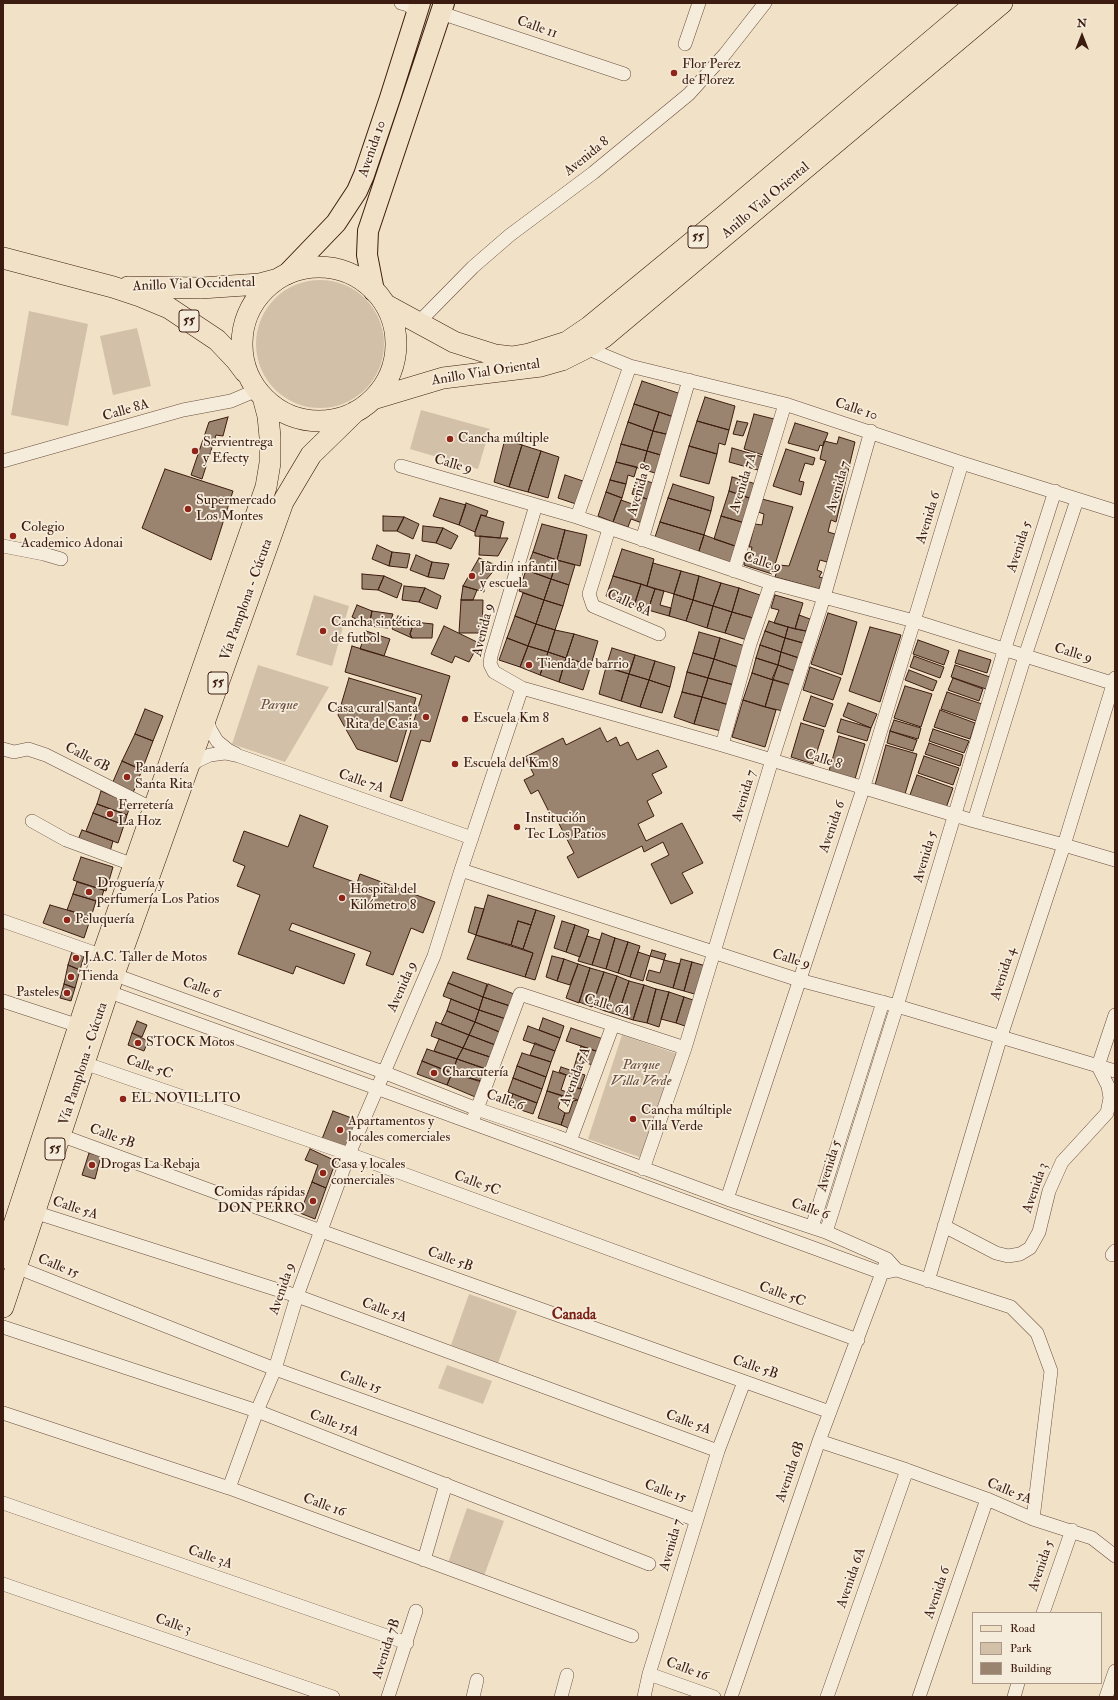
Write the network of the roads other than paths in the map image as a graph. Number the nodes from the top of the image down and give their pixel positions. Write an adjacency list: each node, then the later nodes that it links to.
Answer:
1 (699, 3): 7 (street)
2 (764, 3): 13 (street, Avenida 8)
3 (976, 3): 13 (highway, Anillo Vial Oriental / 55)
4 (1002, 3): 14 (highway, Anillo Vial Oriental / 55)
5 (412, 6): 10 (main road, Avenida 10)
6 (442, 8): 8 (street, Calle 11); 12 (main road, Avenida 10)
7 (685, 44)
8 (624, 74)
9 (3, 258): 11 (highway, Anillo Vial Occidental / 55)
10 (281, 277): 11 (highway, Anillo Vial Occidental / 55); 12 (highway, 55); 17 (highway, 55)
11 (114, 287): 17 (highway, Anillo Vial Occidental / 55)
12 (380, 298): 13 (highway, Anillo Vial Oriental / 55); 18 (highway, 55)
13 (418, 323)
14 (586, 348): 15 (street, Calle 10); 18 (highway, Anillo Vial Oriental / 55)
15 (630, 366): 16 (street, Calle 10); 29 (street)
16 (689, 380): 19 (street, Calle 10); 31 (street, Avenida 8)
17 (256, 388): 20 (highway, 55); 22 (street, Calle 8A); 50 (highway, Vía Pamplona - Cúcuta / 55)
18 (373, 399): 20 (highway, 55)
19 (785, 404): 21 (street, Calle 10); 34 (street, Avenida 7A)
20 (355, 412): 43 (highway, Vía Pamplona - Cúcuta / 55)
21 (871, 431): 23 (street, Calle 10); 36 (street, Avenida 7)
22 (3, 461)
23 (962, 463): 25 (street, Calle 10); 37 (street, Avenida 6)
24 (401, 466): 27 (street, Calle 9)
25 (1054, 491): 26 (street, Calle 10); 39 (street, Avenida 5)
26 (1077, 500): 28 (street, Calle 10); 40 (street)
27 (536, 505): 29 (street, Calle 9); 42 (street, Avenida 9)
28 (1115, 511)
29 (577, 517): 30 (street, Calle 9)
30 (609, 529): 31 (street, Calle 9); 38 (street, Calle 8A)
31 (642, 540): 34 (street, Calle 9)
32 (3, 546): 33 (street)
33 (61, 559)
34 (734, 571): 35 (street, Calle 9)
35 (771, 583): 36 (street, Calle 9); 44 (street)
36 (824, 597): 37 (street, Calle 9); 47 (street, Avenida 7)
37 (914, 621): 39 (street, Calle 9); 49 (street, Avenida 6)
38 (659, 634)
39 (1004, 651): 40 (street, Calle 9); 51 (street, Avenida 5)
40 (1025, 656): 41 (street, Calle 9); 53 (street)
41 (1114, 682): 55 (street, Avenida 4)
42 (522, 688): 44 (street, Calle 8); 54 (street, Avenida 9)
43 (206, 716): 46 (street, Calle 7A); 48 (highway, Vía Pamplona - Cúcuta / 55)
44 (722, 745): 47 (street, Calle 8)
45 (3, 750): 50 (street, Calle 6B)
46 (240, 756): 48 (street, Calle 7A); 54 (street, Calle 7A)
47 (772, 760): 49 (street, Calle 8); 60 (street, Avenida 7)
48 (186, 772): 61 (highway, Vía Pamplona - Cúcuta / 55)
49 (863, 789): 51 (street, Calle 8); 62 (street, Avenida 6)
50 (154, 810): 57 (highway, Vía Pamplona - Cúcuta / 55)
51 (955, 815): 53 (street, Calle 8); 65 (street, Avenida 5)
52 (32, 821): 57 (street)
53 (974, 821): 55 (street, Calle 8)
54 (472, 838): 58 (street, Avenida 9)
55 (1064, 845): 56 (street, Calle 8); 69 (street, Avenida 4)
56 (1115, 860)
57 (134, 865): 61 (highway, Vía Pamplona - Cúcuta / 55)
58 (461, 870): 60 (street, Calle 9); 74 (street, Avenida 9)
59 (3, 921): 61 (street, Calle 6)
60 (714, 952): 62 (street, Calle 9); 70 (street, Avenida 7)
61 (103, 975): 68 (highway, Vía Pamplona - Cúcuta / 55); 71 (highway, Vía Pamplona - Cúcuta / 55); 74 (street, Calle 6); 75 (street, Calle 6)
62 (799, 980): 64 (street, Calle 9); 84 (street, Avenida 6)
63 (3, 1001): 68 (street)
64 (883, 1002): 65 (street, Calle 9); 87 (street, Avenida 5)
65 (897, 1006): 69 (street, Calle 9); 89 (street, Avenida 5)
66 (1115, 1015): 72 (street)
67 (613, 1025): 70 (street, Calle 6A); 76 (street, Calle 6A); 80 (street, Avenida 7A)
68 (79, 1026): 90 (highway, Vía Pamplona - Cúcuta / 55)
69 (1001, 1036): 72 (street, Calle 9); 86 (street, Avenida 4)
70 (685, 1048): 83 (street, Avenida 7)
71 (84, 1063): 78 (highway, Vía Pamplona - Cúcuta / 55); 82 (street, Calle 5C)
72 (1098, 1066): 73 (street, Calle 9); 86 (street, Avenida 3)
73 (1115, 1071)
74 (383, 1072): 75 (street, Avenida 9); 76 (street, Calle 6)
75 (376, 1088): 77 (street, Calle 6); 82 (street, Avenida 9)
76 (477, 1109): 77 (street); 79 (street, Calle 6)
77 (472, 1122): 81 (street, Calle 6)
78 (60, 1135): 85 (highway, Vía Pamplona - Cúcuta / 55); 88 (street, Calle 5B)
79 (556, 1136): 80 (street, Calle 6); 81 (street)
80 (570, 1141): 83 (street, Calle 6)
81 (550, 1151): 93 (street, Calle 6)
82 (349, 1154): 88 (street, Avenida 9); 98 (street, Calle 5C)
83 (643, 1169): 84 (street, Calle 6)
84 (727, 1199): 87 (street, Calle 6)
85 (34, 1212): 90 (highway, Vía Pamplona - Cúcuta / 55); 95 (street, Calle 5A)
86 (944, 1226): 94 (street, Avenida 4)
87 (812, 1227): 89 (street, Calle 6)
88 (321, 1231): 95 (street, Avenida 9); 100 (street, Calle 5B)
89 (826, 1232): 91 (street, Calle 6)
90 (8, 1253): 96 (highway, Vía Pamplona - Cúcuta / 55); 99 (street, Calle 15)
91 (887, 1259): 92 (street, Calle 6); 93 (street, Avenida 6B)
92 (897, 1270): 93 (street); 94 (street, Calle 6)
93 (882, 1273): 98 (street, Avenida 6B)
94 (928, 1281): 111 (street, Calle 6)
95 (297, 1296): 99 (street, Avenida 9); 105 (street, Calle 5A)
96 (3, 1307)
97 (3, 1327): 101 (street, Calle 15A)
98 (858, 1340): 102 (street, Avenida 6B)
99 (275, 1369): 101 (street, Avenida 9); 112 (street, Calle 15)
100 (744, 1382): 102 (street, Calle 5B); 105 (street, Avenida 7)
101 (257, 1411): 107 (street, Calle 15A); 108 (street, Avenida 9)
102 (830, 1412): 104 (street, Avenida 6B)
103 (3, 1413): 108 (street, Calle 16)
104 (819, 1441): 106 (street, Calle 5A); 133 (street, Avenida 6B)
105 (718, 1451): 112 (street, Avenida 7)
106 (907, 1470): 109 (street, Calle 5A); 134 (street, Avenida 6A)
107 (446, 1484): 115 (street); 116 (street, Calle 15A)
108 (229, 1488): 115 (street, Calle 16)
109 (987, 1499): 111 (street, Calle 5A); 135 (street, Avenida 6)
110 (3, 1503): 121 (street, Calle 3A)
111 (1033, 1519): 113 (street, Calle 5A)
112 (696, 1520): 123 (street, Avenida 7)
113 (1072, 1530): 114 (street, Calle 5A); 119 (street, Avenida 5)
114 (1115, 1556)
115 (424, 1560): 120 (street, Calle 16)
116 (649, 1564)
117 (3, 1584): 127 (street, Calle 3)
118 (416, 1611): 121 (street, Avenida 7B)
119 (1043, 1612)
120 (632, 1636)
121 (406, 1643): 128 (street, Avenida 7B)
122 (1115, 1671): 137 (street)
123 (649, 1674): 131 (street, Avenida 7); 132 (street, Calle 16)
124 (567, 1675): 130 (street)
125 (477, 1680): 129 (street)
126 (1018, 1684): 136 (street)
127 (333, 1697)
128 (388, 1697)
129 (473, 1697)
130 (561, 1697)
131 (644, 1697)
132 (714, 1697)
133 (731, 1697)
134 (827, 1697)
135 (919, 1697)
136 (1014, 1697)
137 (1106, 1697)

